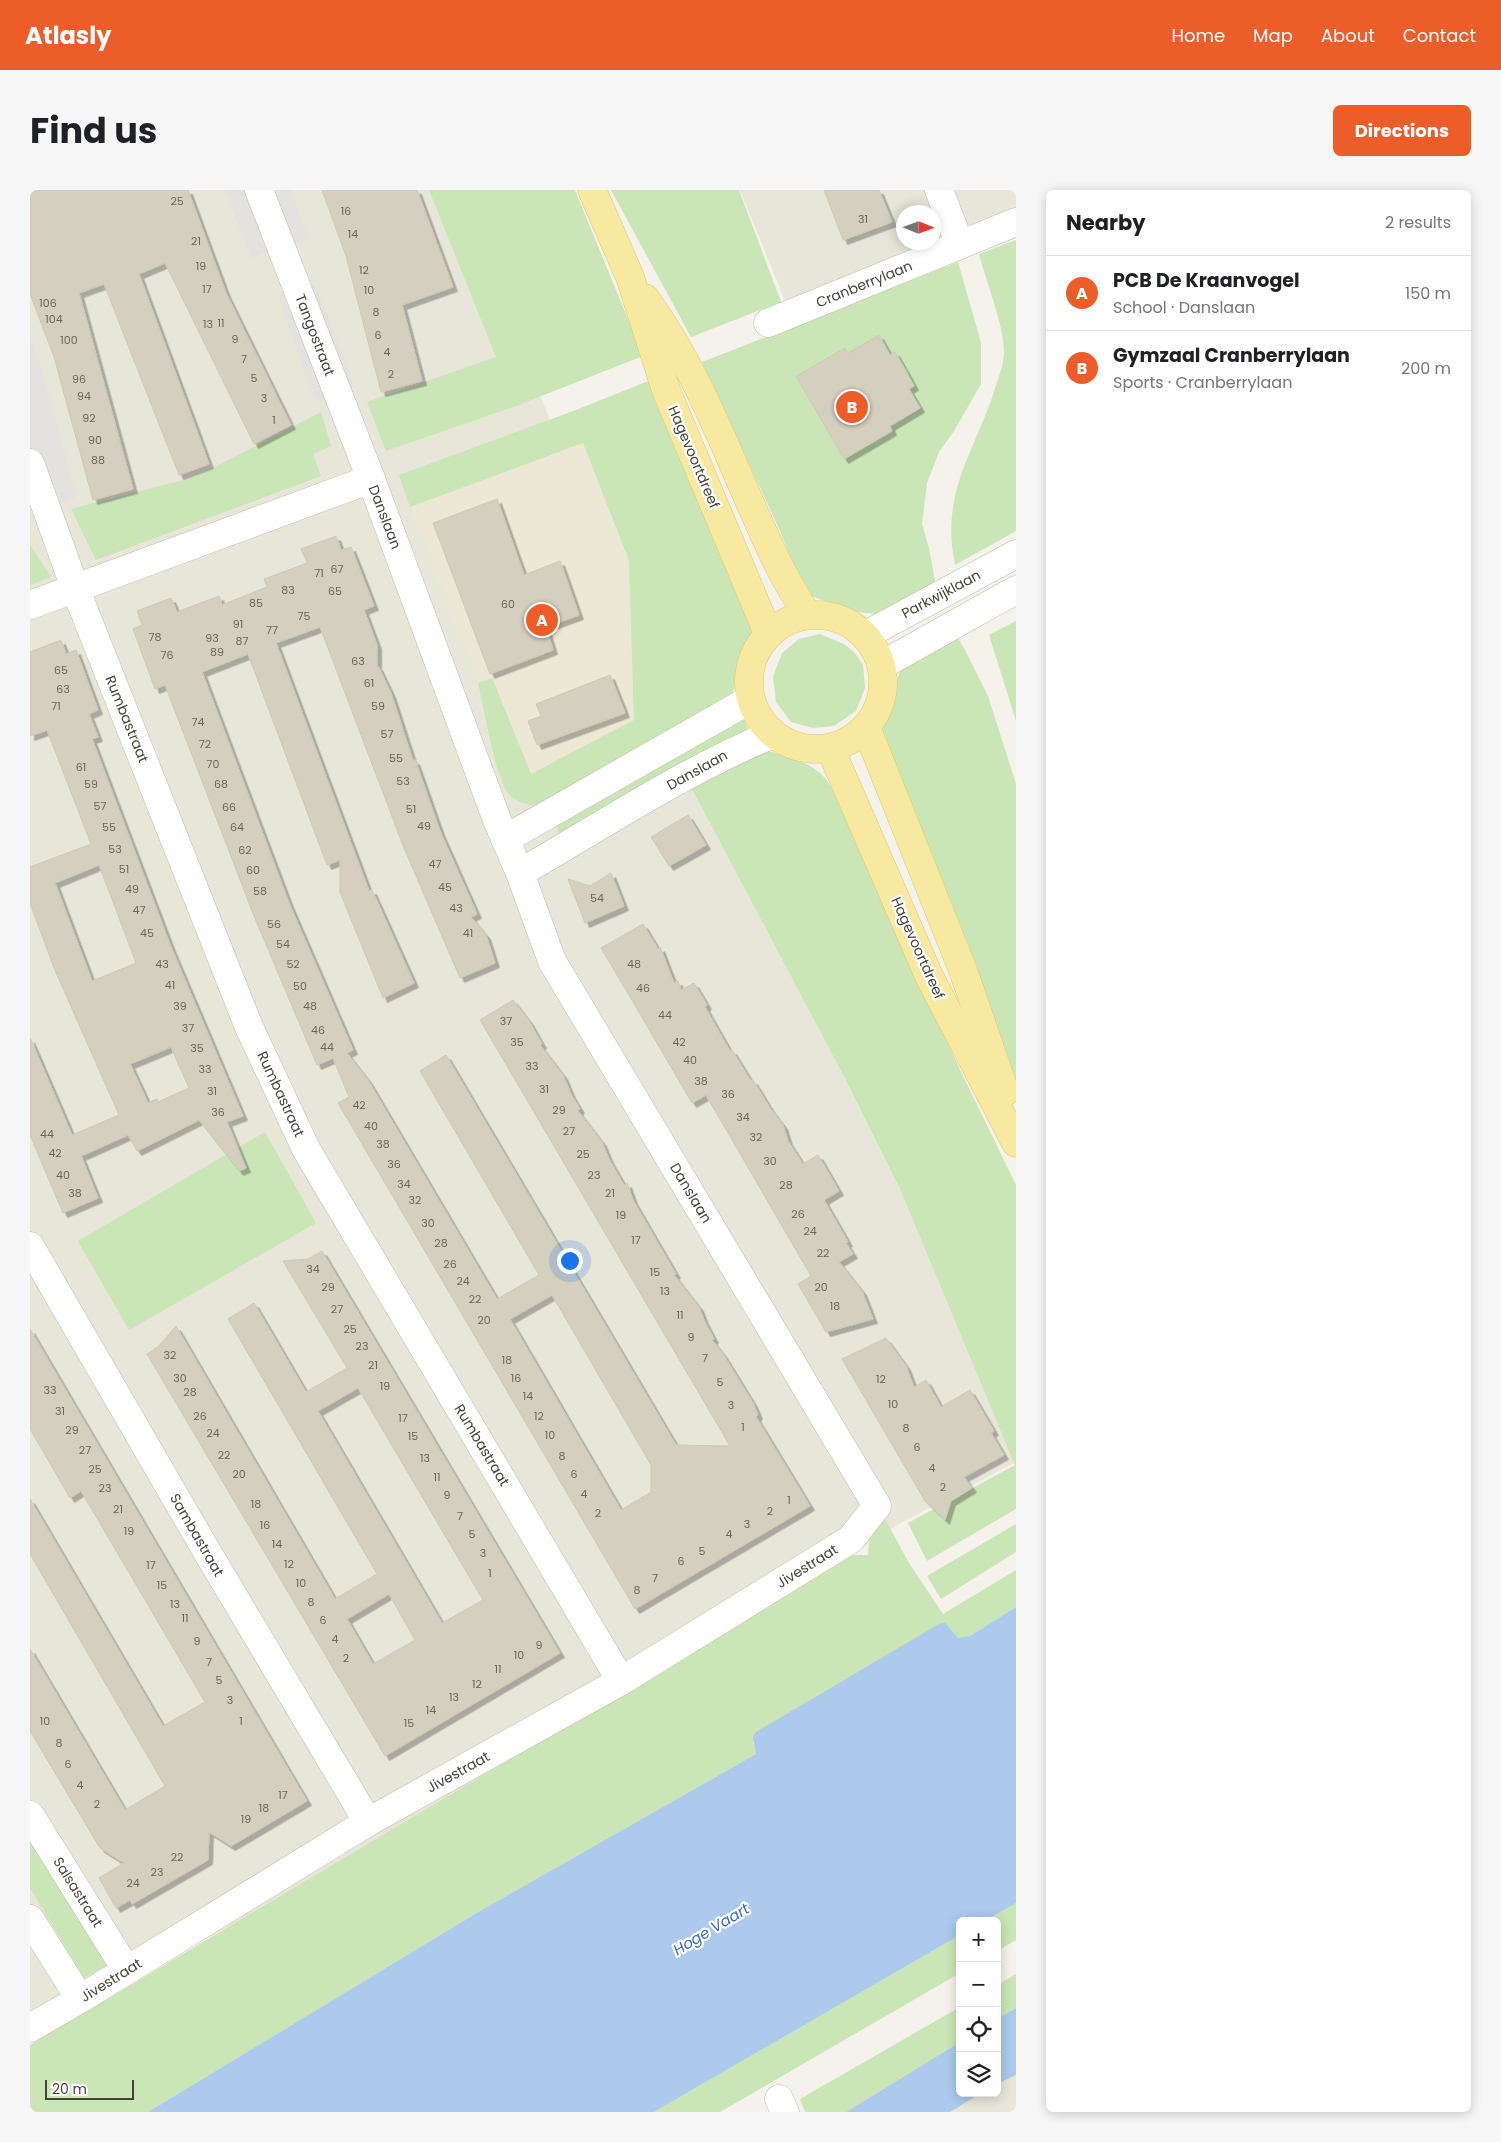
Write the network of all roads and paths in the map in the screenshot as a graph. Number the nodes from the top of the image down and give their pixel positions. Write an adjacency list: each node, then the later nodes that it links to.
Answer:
1 (259, 190): 9 (street, Tangostraat)
2 (592, 190): 7 (main road, Hagevoortdreef)
3 (939, 190): 5 (street)
4 (1016, 222): 5 (street, Cranberrylaan)
5 (960, 245): 6 (street, Cranberrylaan)
6 (768, 323)
7 (659, 334): 14 (main road, Hagevoortdreef); 15 (main road, Hagevoortdreef)
8 (30, 463): 11 (street, Rumbastraat)
9 (371, 479): 11 (street, Danslaan); 22 (street, Danslaan)
10 (1015, 559): 16 (street, Parkwijklaan)
11 (75, 588): 13 (street, Danslaan); 28 (street, Rumbastraat)
12 (1016, 590): 17 (street)
13 (30, 605)
14 (807, 614): 15 (main road); 16 (main road)
15 (768, 633): 18 (main road)
16 (866, 635): 17 (main road)
17 (882, 666): 19 (main road)
18 (751, 699): 20 (main road); 22 (street)
19 (866, 727): 21 (main road); 24 (main road)
20 (773, 734): 21 (main road); 23 (street, Danslaan)
21 (830, 748): 25 (main road, Hagevoortdreef)
22 (505, 839): 23 (street, Danslaan)
23 (520, 873): 27 (street, Danslaan)
24 (1016, 1124)
25 (1016, 1142)
26 (30, 1246): 30 (street, Sambastraat)
27 (877, 1506): 28 (street, Jivestraat)
28 (621, 1681): 30 (street, Jivestraat)
29 (30, 1815): 32 (street, Salsastraat)
30 (368, 1822): 32 (street, Jivestraat)
31 (30, 1919): 33 (street)
32 (126, 1969): 33 (street, Jivestraat)
33 (80, 1999): 34 (street, Jivestraat)
34 (30, 2028)

